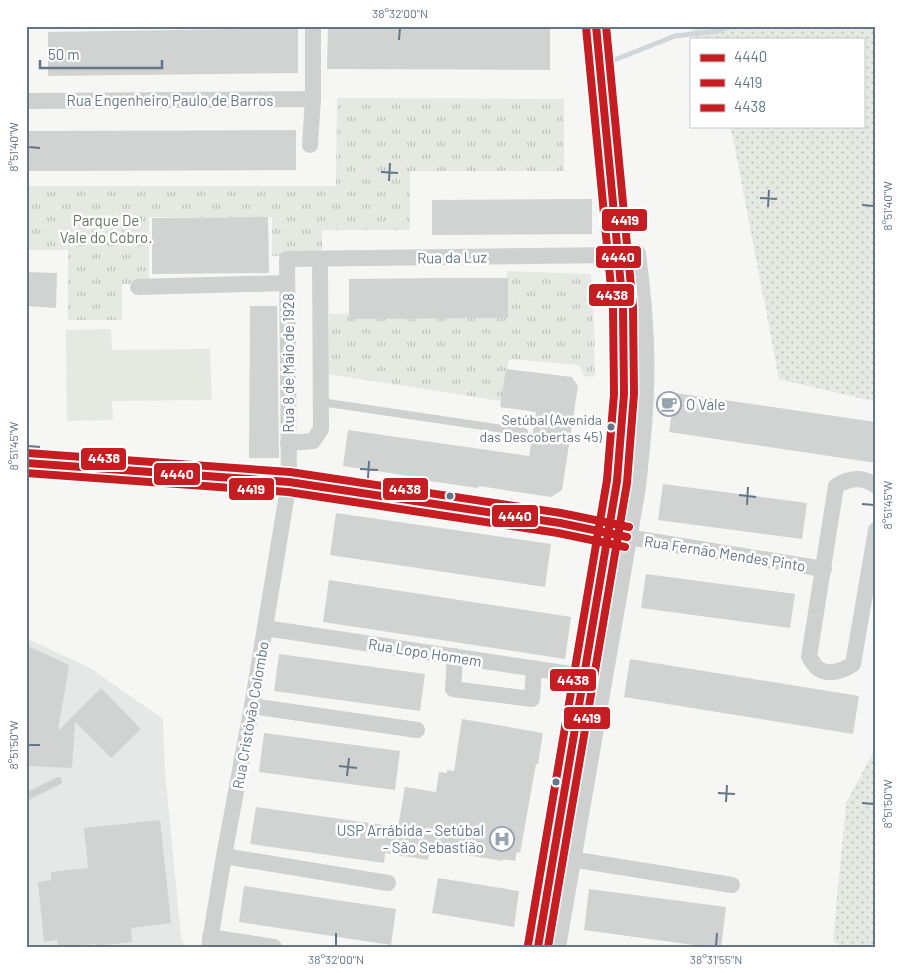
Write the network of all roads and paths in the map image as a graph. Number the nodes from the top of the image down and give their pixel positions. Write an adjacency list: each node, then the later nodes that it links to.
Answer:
1 (313, 26): 3 (street)
2 (597, 28): 6 (street)
3 (313, 98): 4 (street, Rua Engenheiro Paulo de Barros); 5 (street)
4 (26, 101)
5 (310, 146)
6 (617, 254): 8 (street, Rua da Luz); 18 (street)
7 (287, 259): 8 (street, Rua da Luz); 9 (street, Rua 8 de Maio de 1928)
8 (320, 259): 11 (street, Rua 8 de Maio de 1928)
9 (287, 283): 10 (street, Rua 8 de Maio de 1928); 13 (street, Rua 8 de Maio de 1928)
10 (138, 287)
11 (321, 402): 12 (lane); 13 (street, Rua 8 de Maio de 1928)
12 (524, 432)
13 (288, 443): 15 (street, Rua 8 de Maio de 1928)
14 (26, 463): 15 (street, Rua Fernão Mendes Pinto)
15 (289, 482): 18 (street, Rua Fernão Mendes Pinto); 20 (street, Rua Cristóvão Colombo)
16 (876, 486): 19 (street)
17 (876, 530): 19 (street)
18 (617, 535): 19 (street, Rua Fernão Mendes Pinto); 23 (street); 29 (street)
19 (824, 569)
20 (265, 628): 21 (street, Rua Lopo Homem); 24 (street, Rua Cristóvão Colombo)
21 (455, 656): 22 (street, Rua Lopo Homem); 22 (street)
22 (534, 668): 23 (street, Rua Lopo Homem)
23 (584, 676): 34 (street)
24 (252, 706): 25 (street); 28 (street, Rua Cristóvão Colombo)
25 (417, 730)
26 (58, 781): 27 (lane)
27 (26, 796)
28 (224, 856): 30 (street); 32 (street, Rua Cristóvão Colombo)
29 (571, 859): 31 (street); 35 (street)
30 (388, 883)
31 (732, 886)
32 (209, 942): 33 (street)
33 (274, 947)
34 (538, 947)
35 (556, 947)

